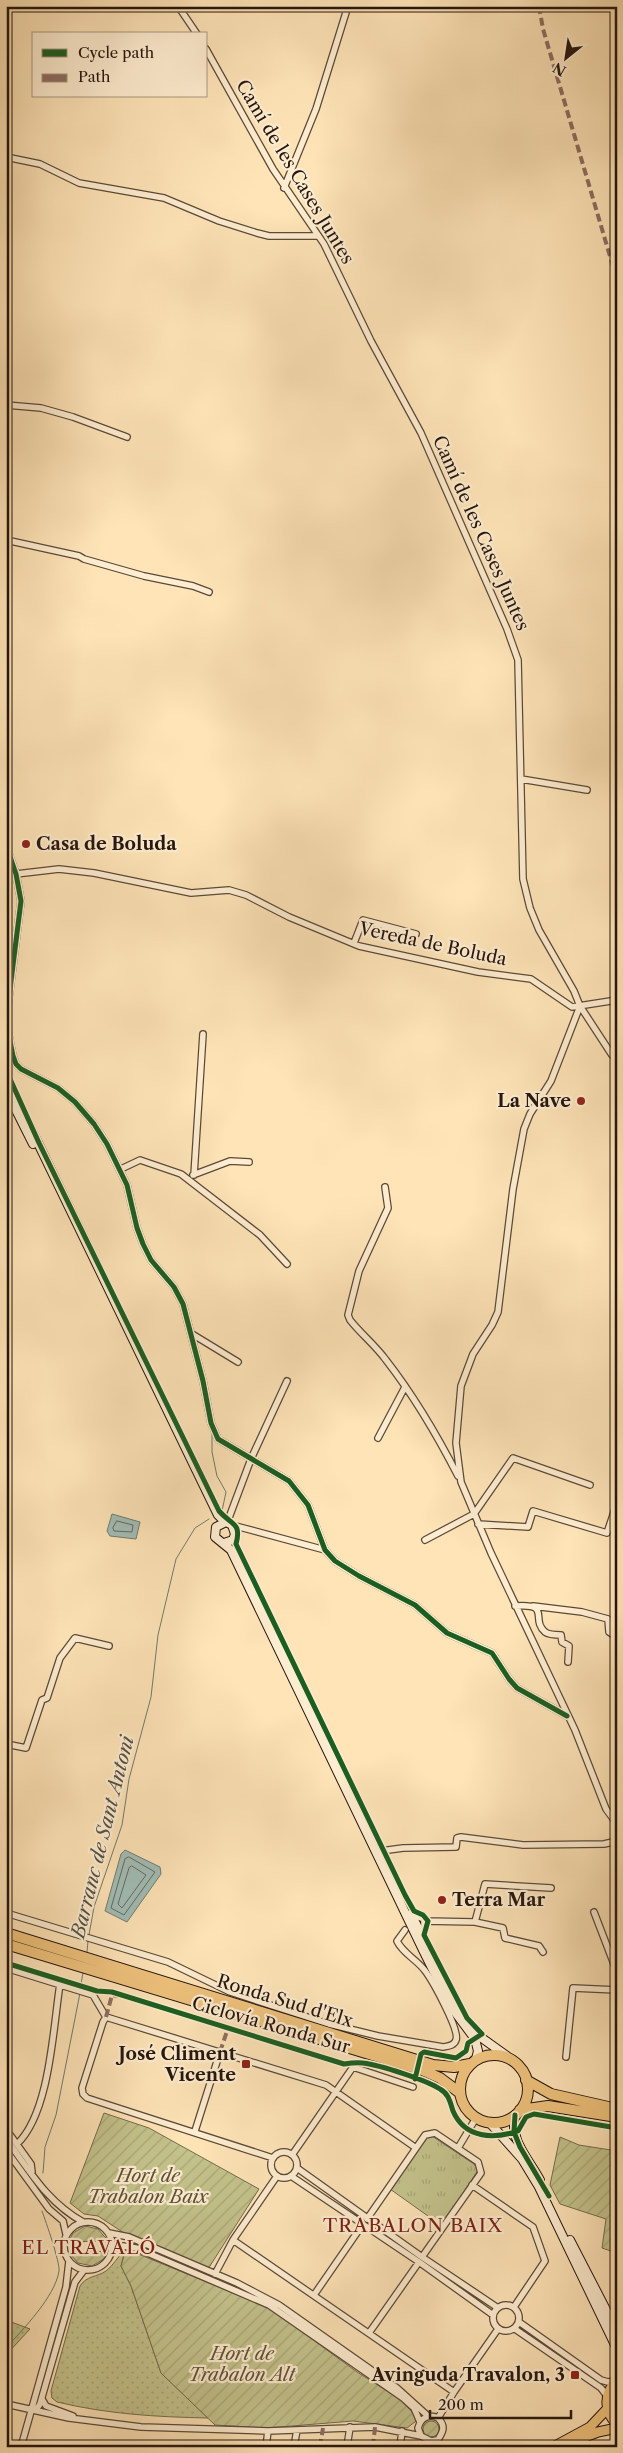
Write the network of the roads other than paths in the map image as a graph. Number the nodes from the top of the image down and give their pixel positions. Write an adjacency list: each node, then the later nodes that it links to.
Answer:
1 (178, 6): 3 (street)
2 (348, 6): 6 (street)
3 (196, 32)
4 (208, 53): 6 (street, Camí de les Cases Juntes)
5 (6, 158): 7 (street)
6 (284, 188): 7 (street, Camí de les Cases Juntes)
7 (318, 236): 12 (street, Camí de les Cases Juntes)
8 (6, 405): 9 (street)
9 (127, 437)
10 (6, 540): 11 (street)
11 (210, 592)
12 (521, 779): 13 (street); 20 (street, Camí de les Cases Juntes)
13 (587, 790)
14 (6, 845): 16 (street)
15 (6, 870): 16 (street)
16 (16, 874): 18 (street, Vereda de Boluda); 22 (street)
17 (416, 934): 18 (street)
18 (354, 943): 20 (street, Vereda de Boluda)
19 (617, 1000): 20 (street)
20 (580, 1006): 23 (street, Camí de les Cases Juntes); 38 (street)
21 (203, 1034): 28 (street)
22 (8, 1045): 27 (street)
23 (617, 1059)
24 (6, 1077): 42 (main road)
25 (6, 1090): 44 (main road)
26 (249, 1162): 28 (street)
27 (121, 1169): 29 (street); 32 (street)
28 (194, 1175): 29 (street)
29 (186, 1178): 31 (street)
30 (385, 1187): 35 (street)
31 (287, 1264)
32 (192, 1334): 33 (street); 37 (street)
33 (238, 1362)
34 (287, 1381): 37 (street)
35 (405, 1387): 36 (street); 38 (street)
36 (378, 1438)
37 (251, 1459): 42 (street); 48 (street)
38 (461, 1482): 41 (street)
39 (590, 1485): 41 (street)
40 (617, 1503): 43 (street)
41 (474, 1514): 43 (street); 46 (street)
42 (228, 1523): 44 (main road); 45 (main road); 48 (street)
43 (478, 1524): 49 (street)
44 (216, 1526): 47 (main road)
45 (233, 1540): 47 (main road); 58 (main road)
46 (425, 1540)
47 (224, 1543): 62 (main road)
48 (325, 1550): 54 (street)
49 (515, 1606): 50 (street); 54 (street)
50 (533, 1606): 51 (street); 53 (street)
51 (617, 1637)
52 (109, 1646): 55 (street)
53 (568, 1662)
54 (567, 1716): 56 (street)
55 (6, 1744)
56 (617, 1824)
57 (617, 1841): 58 (street)
58 (381, 1851): 62 (main road)
59 (551, 1888): 64 (street)
60 (594, 1912): 72 (street)
61 (6, 1913): 65 (street)
62 (409, 1916): 63 (street); 65 (street); 67 (main road); 69 (main road)
63 (424, 1922): 64 (street); 67 (street)
64 (475, 1922): 70 (street)
65 (405, 1930): 69 (street)
66 (6, 1933): 79 (highway, Ronda Sud d'Elx)
67 (420, 1933): 77 (main road)
68 (6, 1944): 83 (highway, Ronda Sud d'Elx)
69 (424, 1952): 79 (main road)
70 (543, 1952)
71 (6, 1968): 73 (street)
72 (617, 1972)
73 (60, 1984): 75 (street); 92 (street)
74 (617, 1990): 78 (street)
75 (106, 2017): 76 (street); 90 (street)
76 (220, 2052): 82 (street); 90 (street)
77 (507, 2056): 79 (highway); 80 (highway)
78 (566, 2057)
79 (473, 2062): 83 (highway)
80 (526, 2080): 84 (highway); 85 (highway)
81 (412, 2086): 82 (street)
82 (336, 2092): 93 (street); 96 (street)
83 (460, 2093): 87 (highway)
84 (617, 2109)
85 (518, 2112): 86 (highway); 88 (highway); 121 (main road)
86 (617, 2117)
87 (476, 2118): 88 (highway); 94 (street)
88 (489, 2122): 123 (main road)
89 (6, 2130): 92 (street)
90 (195, 2131): 97 (street)
91 (6, 2139): 92 (street)
92 (15, 2147): 105 (street)
93 (416, 2148): 94 (street); 104 (street)
94 (458, 2148): 103 (street)
95 (7, 2151): 98 (street)
96 (292, 2155): 97 (street); 100 (street)
97 (273, 2158): 101 (street)
98 (12, 2159): 99 (street); 107 (street)
99 (6, 2168)
100 (297, 2168): 102 (street); 104 (street)
101 (277, 2176): 102 (street); 108 (street)
102 (291, 2176): 104 (street)
103 (472, 2186): 110 (street); 115 (street)
104 (365, 2221): 110 (street); 114 (street)
105 (83, 2222): 106 (street); 107 (street)
106 (109, 2233): 109 (street); 113 (street)
107 (66, 2234): 111 (street)
108 (233, 2240): 113 (street); 114 (street)
109 (112, 2251): 112 (street); 135 (street)
110 (421, 2260): 116 (street); 117 (street); 122 (street)
111 (68, 2261): 112 (street); 130 (street)
112 (84, 2270): 127 (street)
113 (215, 2274): 131 (street)
114 (314, 2296): 122 (street)
115 (514, 2307): 116 (street); 118 (street)
116 (498, 2308): 117 (street)
117 (493, 2316): 119 (street)
118 (519, 2322): 120 (street); 124 (street)
119 (498, 2329): 120 (street); 125 (street)
120 (514, 2329): 126 (street)
121 (617, 2331)
122 (369, 2333): 125 (street)
123 (617, 2349)
124 (616, 2380): 126 (main road)
125 (454, 2392): 133 (street)
126 (607, 2396): 129 (main road)
127 (42, 2400): 130 (street); 132 (street)
128 (6, 2404): 130 (street)
129 (607, 2409): 134 (main road); 150 (main road)
130 (34, 2410): 132 (street); 144 (street)
131 (428, 2416): 133 (street); 135 (street)
132 (80, 2418): 139 (street)
133 (438, 2418): 141 (street)
134 (617, 2424)
135 (419, 2425): 140 (street); 143 (street)
136 (350, 2427): 138 (street); 140 (street); 147 (street)
137 (617, 2428): 142 (main road)
138 (297, 2430): 139 (street); 146 (street)
139 (268, 2431): 145 (street)
140 (402, 2431): 143 (street); 148 (street)
141 (437, 2440): 143 (street); 149 (street)
142 (575, 2440): 151 (main road); 152 (street)
143 (424, 2441)
144 (20, 2447)
145 (266, 2447)
146 (294, 2447)
147 (347, 2447)
148 (400, 2447)
149 (434, 2447)
150 (553, 2447)
151 (563, 2447)
152 (586, 2447)

